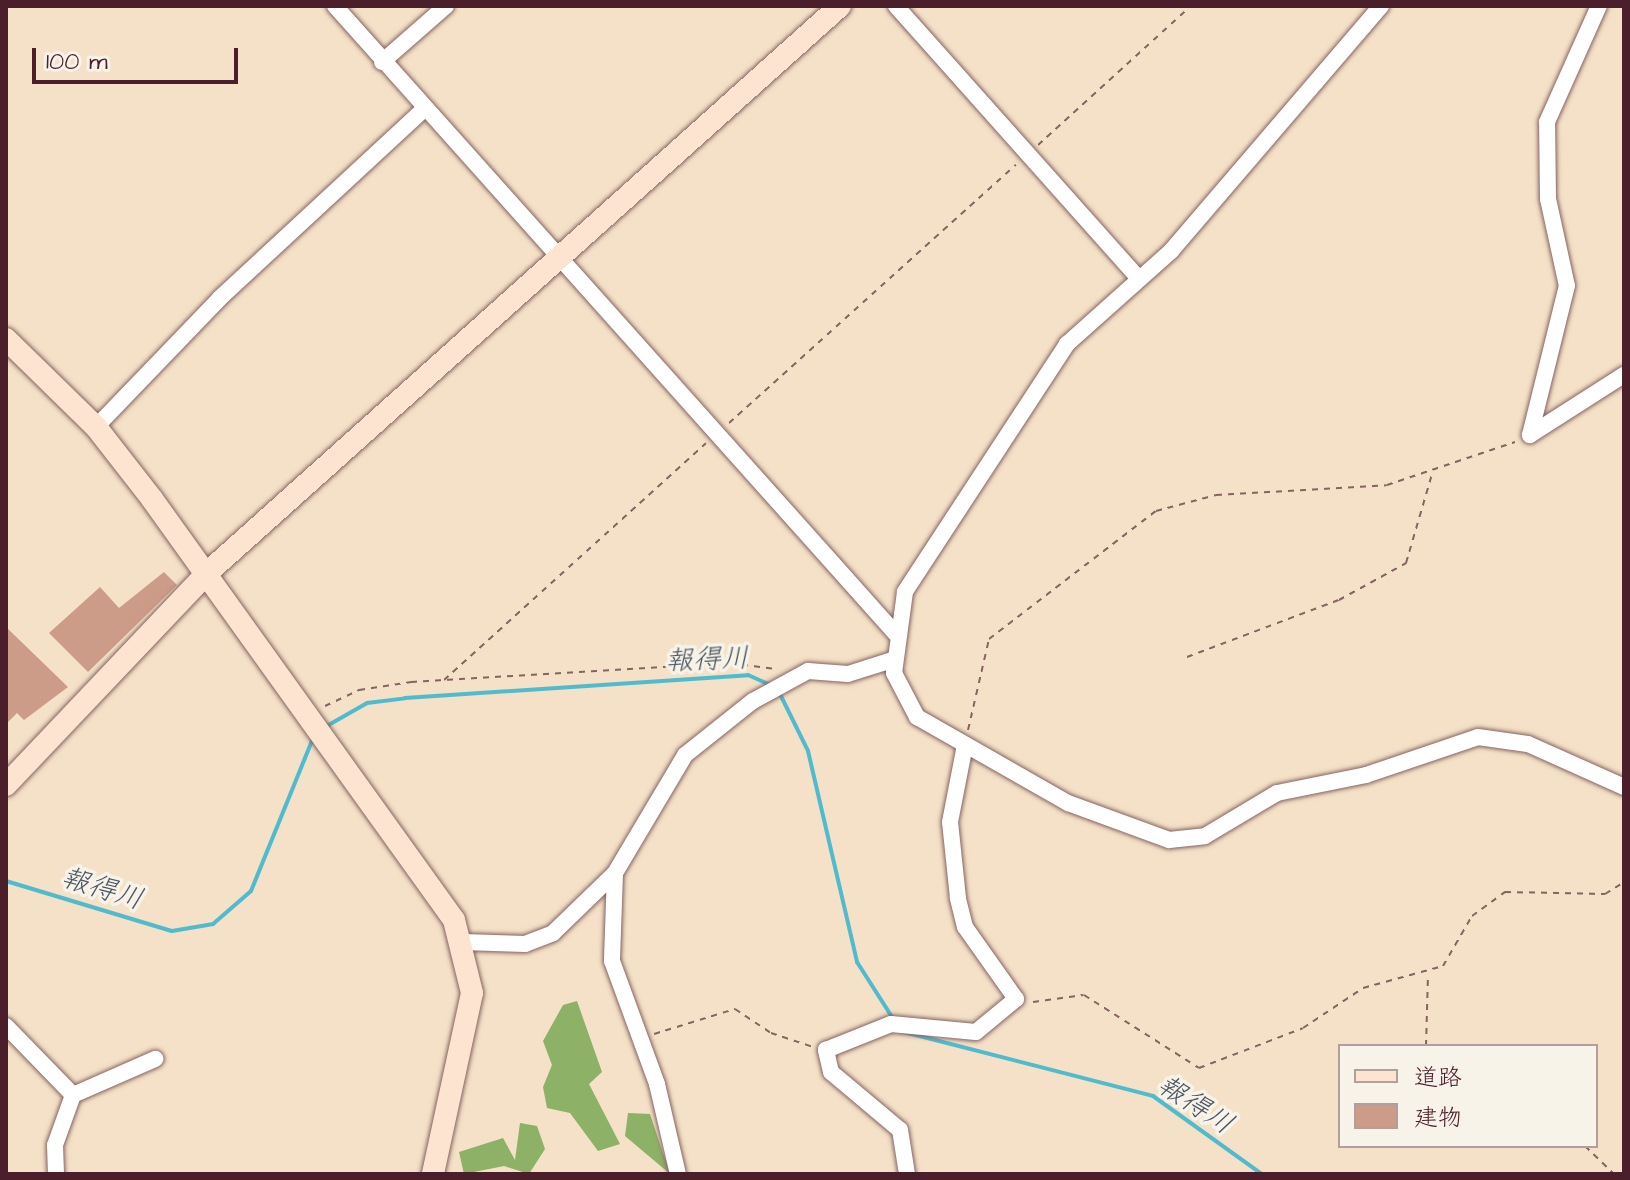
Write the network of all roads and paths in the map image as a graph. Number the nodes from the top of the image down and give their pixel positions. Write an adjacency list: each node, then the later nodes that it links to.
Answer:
1 (335, 6): 8 (street)
2 (446, 6): 8 (street)
3 (840, 6): 11 (street)
4 (896, 6): 10 (street)
5 (1191, 6): 10 (path)
6 (1381, 6): 12 (street)
7 (1599, 6): 17 (street)
8 (382, 62): 9 (street)
9 (423, 110): 11 (street); 15 (street)
10 (1030, 153): 12 (street); 16 (path)
11 (556, 260): 16 (street); 19 (street)
12 (1139, 279): 20 (street)
13 (6, 339): 15 (street)
14 (1624, 375): 17 (street)
15 (96, 427): 19 (street)
16 (716, 435): 20 (street); 24 (path)
17 (1530, 435): 18 (path)
18 (1432, 473): 21 (path); 26 (path)
19 (206, 574): 25 (street); 27 (street)
20 (896, 634): 22 (street)
21 (1187, 657)
22 (892, 660): 23 (street); 26 (street)
23 (791, 678): 24 (path); 29 (street)
24 (444, 680): 25 (path)
25 (307, 716): 31 (street)
26 (965, 745): 28 (street); 33 (street)
27 (6, 785)
28 (1624, 787)
29 (615, 873): 31 (street); 35 (street)
30 (1624, 882): 32 (path)
31 (463, 942): 42 (street)
32 (1429, 973): 33 (path); 36 (path)
33 (1016, 999): 37 (street)
34 (6, 1026): 39 (street)
35 (639, 1035): 37 (path); 43 (street)
36 (1426, 1044)
37 (826, 1050): 44 (street)
38 (155, 1059): 39 (street)
39 (73, 1095): 41 (street)
40 (1587, 1148): 45 (path)
41 (56, 1174)
42 (433, 1174)
43 (678, 1174)
44 (907, 1174)
45 (1614, 1174)

